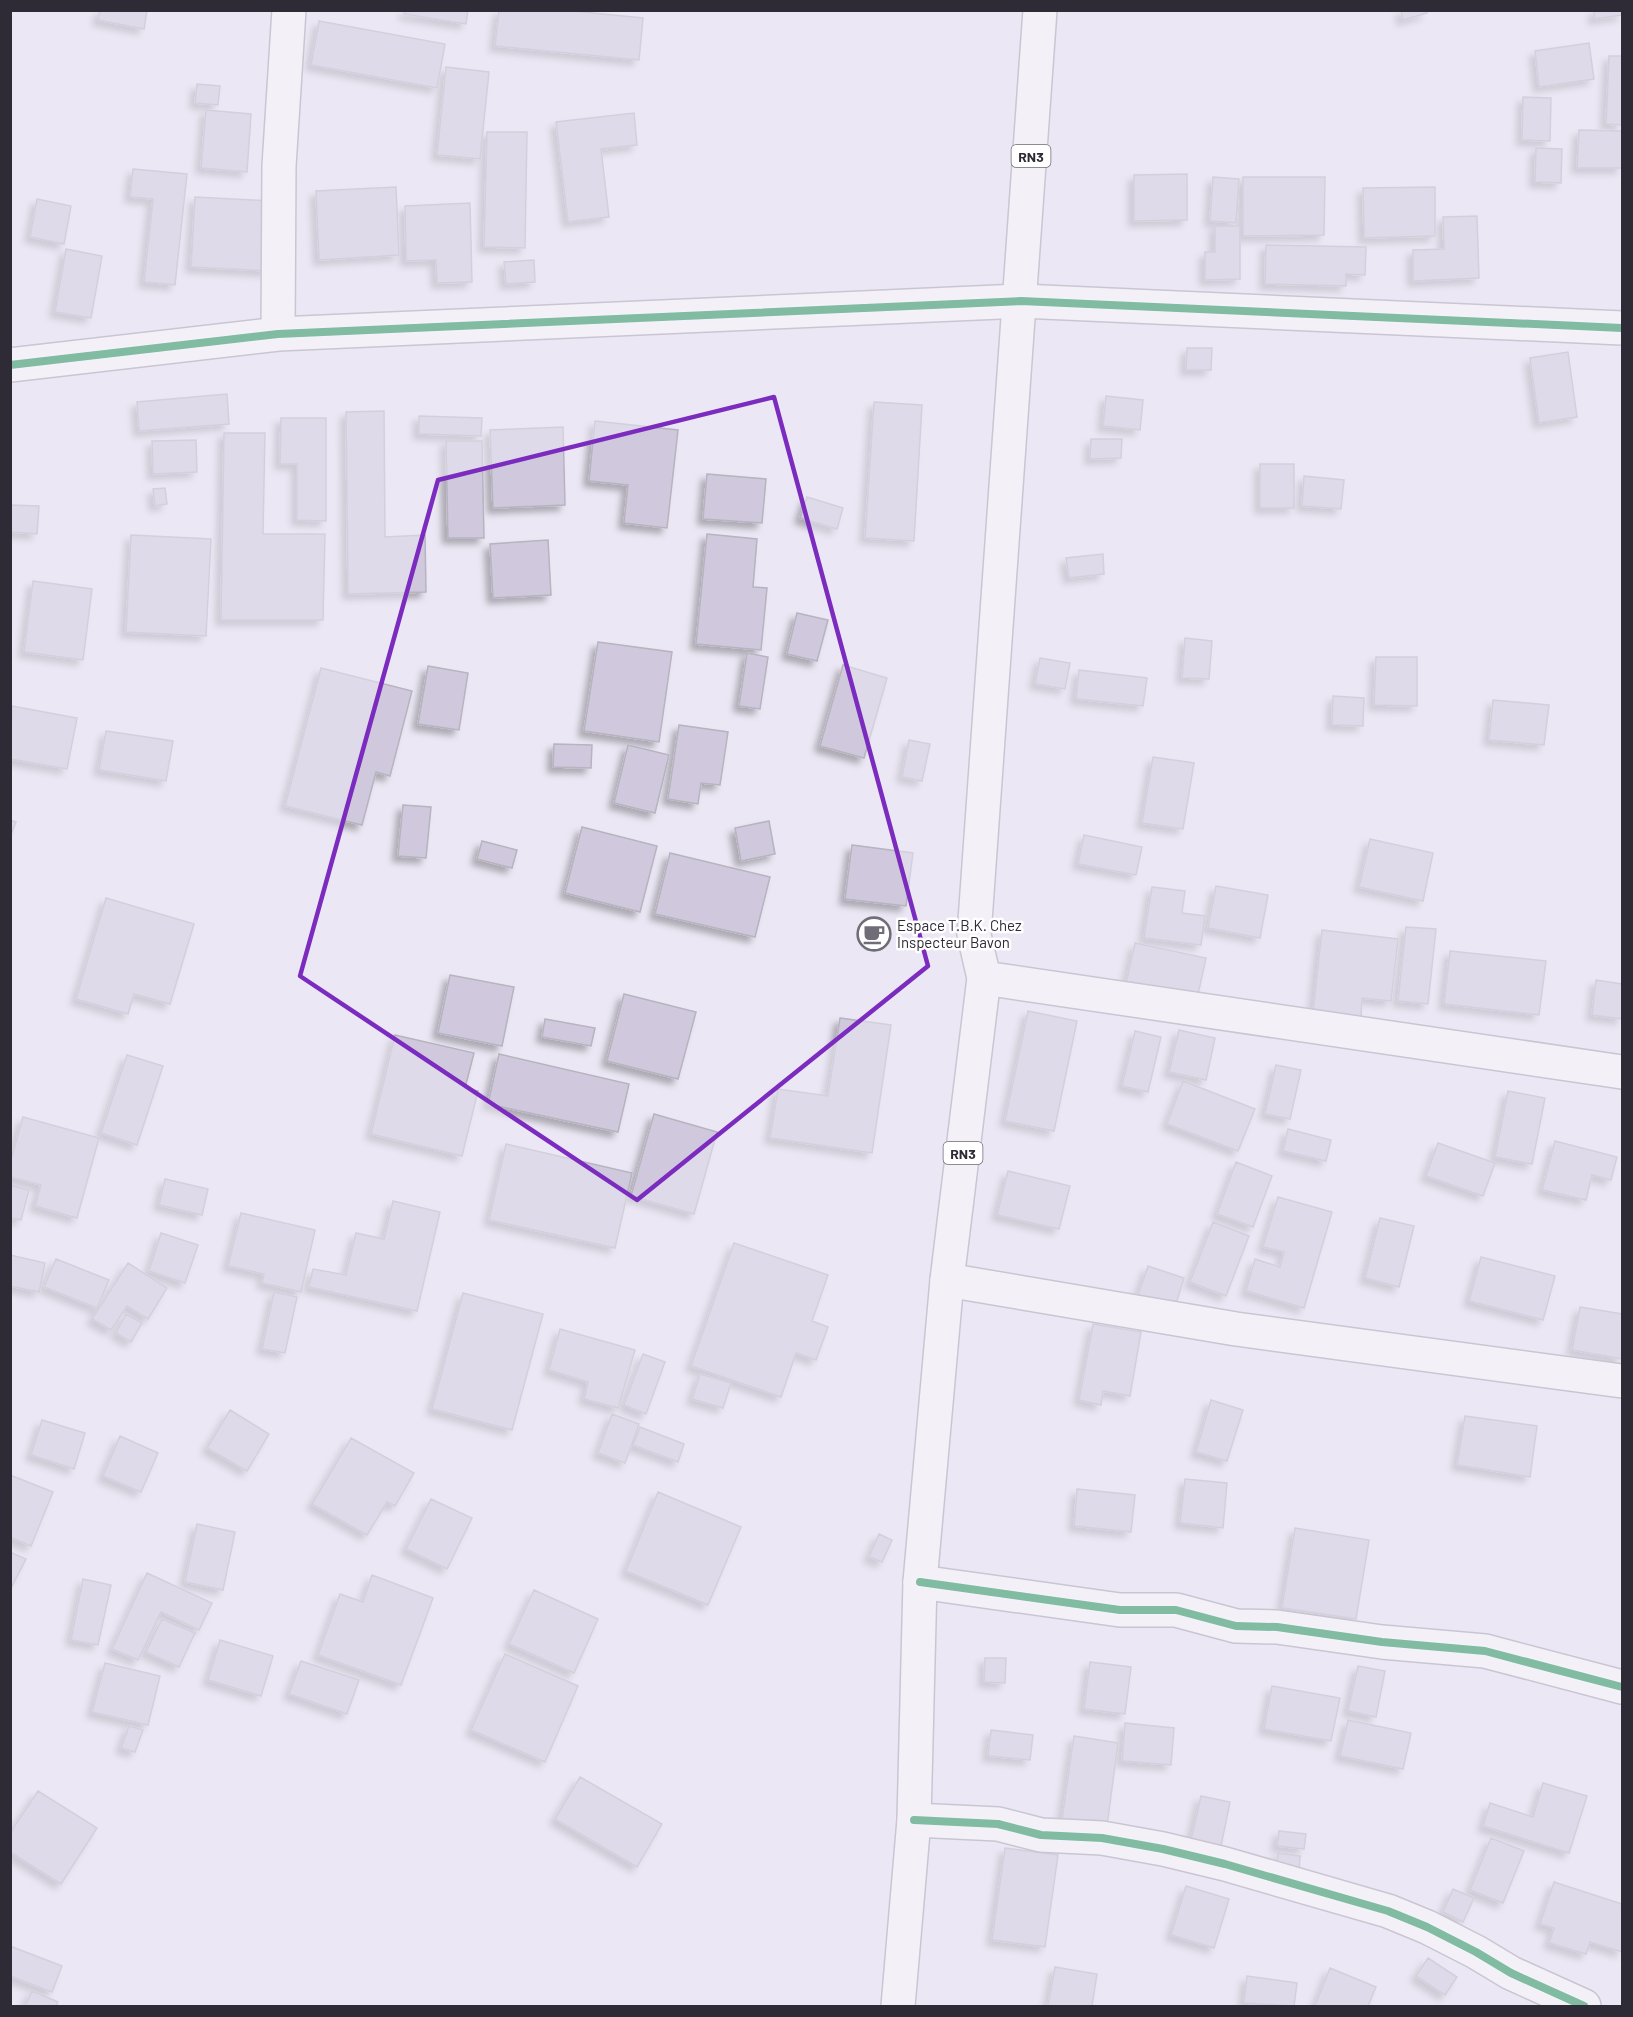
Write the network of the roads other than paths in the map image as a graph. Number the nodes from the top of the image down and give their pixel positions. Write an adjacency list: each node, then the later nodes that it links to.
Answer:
1 (289, 10): 5 (main road)
2 (1040, 10): 3 (main road, RN3)
3 (1021, 301): 4 (main road); 5 (main road); 7 (main road, RN3)
4 (1623, 328)
5 (278, 334): 6 (main road)
6 (10, 365)
7 (984, 978): 8 (main road); 9 (main road, RN3)
8 (1623, 1072)
9 (947, 1280): 10 (main road); 11 (main road, RN3)
10 (1623, 1381)
11 (920, 1582): 12 (main road); 13 (main road, RN3)
12 (1623, 1687)
13 (914, 1820): 14 (main road, RN3); 15 (main road)
14 (898, 2007)
15 (1584, 2007)

